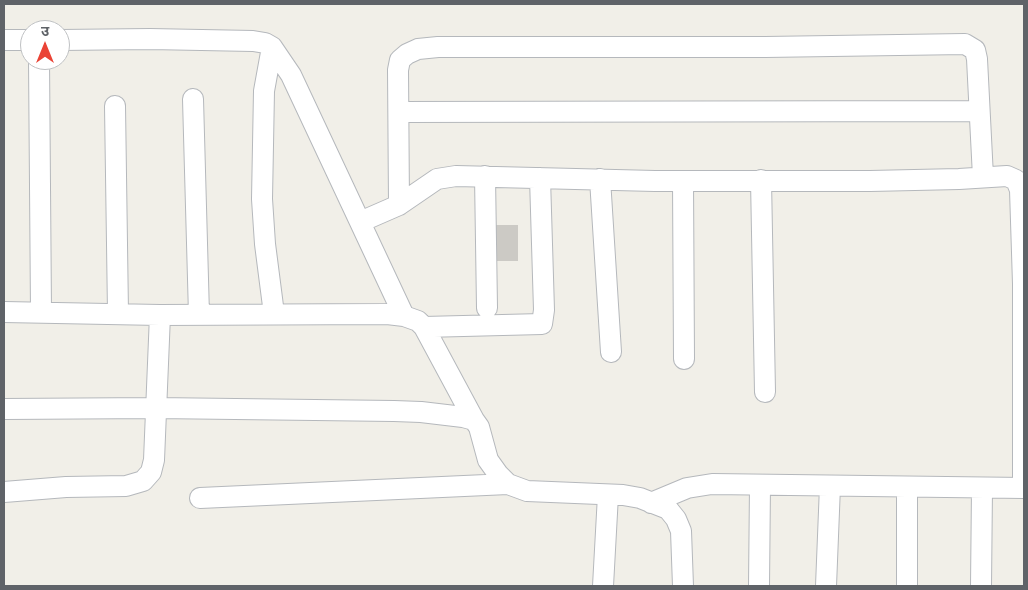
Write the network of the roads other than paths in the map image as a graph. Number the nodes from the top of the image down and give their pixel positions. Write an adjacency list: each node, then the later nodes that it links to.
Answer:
1 (4, 40): 2 (street)
2 (20, 40)
3 (70, 40): 4 (street)
4 (272, 47): 17 (street); 22 (street)
5 (39, 70): 20 (street)
6 (193, 99): 24 (street)
7 (115, 106): 21 (street)
8 (979, 111): 9 (street); 9 (street); 11 (street)
9 (399, 112): 16 (street)
10 (486, 176): 12 (street); 16 (street); 18 (street)
11 (983, 177): 14 (street); 38 (street)
12 (540, 178): 13 (street); 26 (street)
13 (600, 179): 15 (street); 27 (street)
14 (761, 180): 15 (street); 29 (street)
15 (684, 181): 28 (street)
16 (399, 205): 17 (street)
17 (360, 222): 25 (street)
18 (487, 308)
19 (4, 312): 20 (street)
20 (41, 312): 21 (street)
21 (118, 314): 23 (street)
22 (274, 314): 24 (street); 25 (street)
23 (160, 315): 24 (street); 30 (street)
24 (199, 315)
25 (404, 316): 26 (street)
26 (424, 327): 32 (street)
27 (611, 352)
28 (684, 359)
29 (765, 392)
30 (156, 408): 31 (street); 32 (street); 39 (street)
31 (4, 409)
32 (474, 420): 33 (street)
33 (508, 484): 40 (street); 41 (street)
34 (760, 485): 35 (street); 42 (street); 45 (street)
35 (830, 486): 36 (street); 46 (street)
36 (907, 487): 37 (street); 47 (street)
37 (982, 488): 38 (street); 48 (street)
38 (1024, 488)
39 (4, 492)
40 (608, 495): 42 (street); 43 (street)
41 (200, 498)
42 (651, 503): 44 (street)
43 (603, 586)
44 (683, 586)
45 (759, 586)
46 (826, 586)
47 (907, 586)
48 (981, 586)

